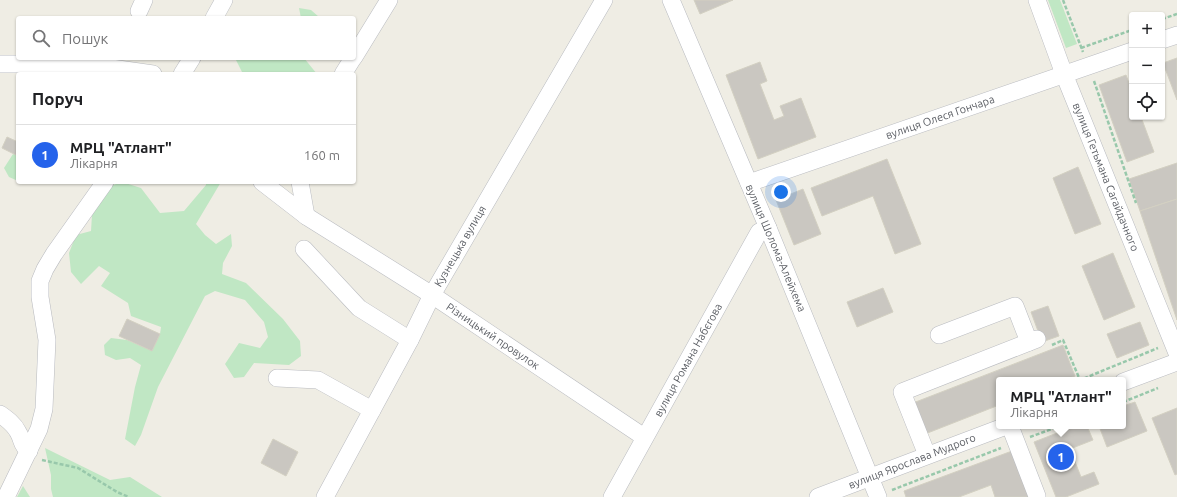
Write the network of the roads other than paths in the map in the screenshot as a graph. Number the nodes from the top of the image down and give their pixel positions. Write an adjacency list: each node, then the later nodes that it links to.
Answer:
1 (224, 0): 6 (street)
2 (389, 0): 10 (street)
3 (604, 0): 23 (street, Кузнецька вулиця)
4 (671, 0): 16 (street, вулиця Шолома-Алейхема)
5 (1037, 0): 15 (street, вулиця Гетьмана Сагайдачного)
6 (215, 16)
7 (1177, 35): 8 (street)
8 (1165, 39)
9 (1129, 52): 15 (street, вулиця Олеся Гончара)
10 (356, 54)
11 (352, 60): 14 (street)
12 (0, 64): 13 (street)
13 (139, 72)
14 (344, 72)
15 (1064, 74): 16 (street, вулиця Олеся Гончара); 26 (street, вулиця Гетьмана Сагайдачного)
16 (749, 183): 21 (street, вулиця Шолома-Алейхема)
17 (104, 184): 35 (street)
18 (265, 184): 20 (street, Різницький провулок)
19 (300, 184): 20 (street)
20 (306, 216): 23 (street, Різницький провулок)
21 (768, 228): 34 (street, вулиця Романа Набєгова); 37 (street, вулиця Шолома-Алейхема)
22 (304, 249): 25 (street)
23 (432, 295): 25 (street, Кузнецька вулиця); 34 (street, Різницький провулок)
24 (939, 335): 36 (street)
25 (410, 340): 30 (street, Кузнецька вулиця)
26 (1175, 348)
27 (1177, 362): 29 (street)
28 (277, 378): 30 (street)
29 (1126, 381)
30 (372, 410): 41 (street, Кузнецька вулиця)
31 (0, 414): 35 (street)
32 (998, 429): 36 (street, вулиця Ярослава Мудрого)
33 (1011, 429): 39 (street)
34 (644, 437): 42 (street, вулиця Романа Набєгова)
35 (27, 454): 40 (street)
36 (927, 455): 37 (street, вулиця Ярослава Мудрого)
37 (870, 477): 38 (street, вулиця Шолома-Алейхема); 43 (street, вулиця Ярослава Мудрого)
38 (878, 496)
39 (1037, 496)
40 (6, 497)
41 (325, 497)
42 (612, 497)
43 (818, 497)

